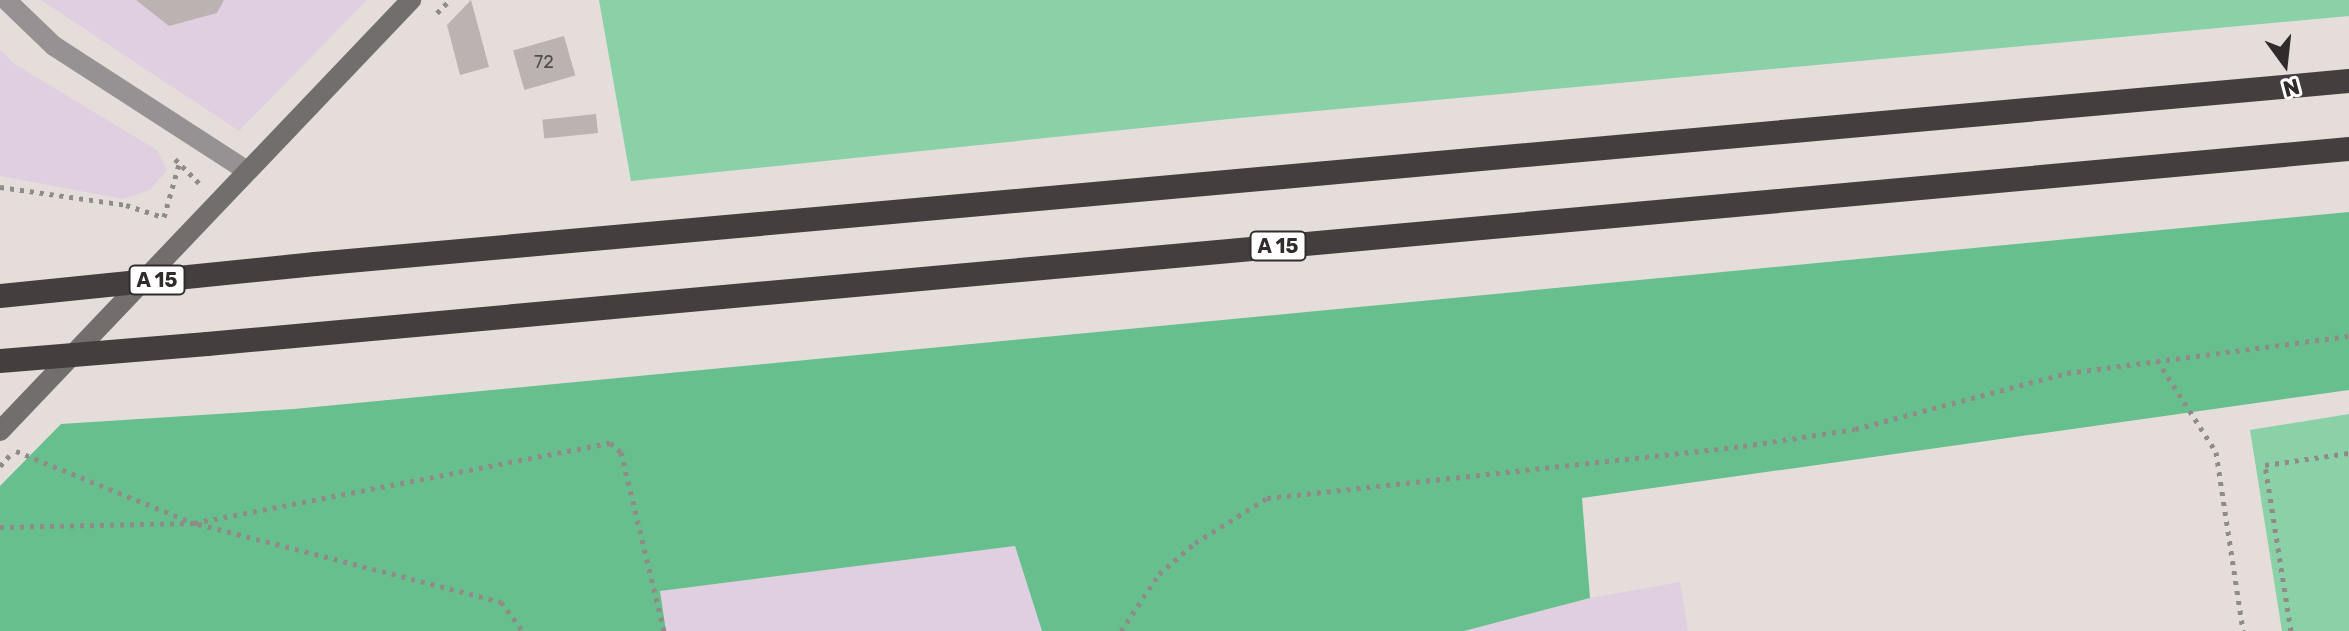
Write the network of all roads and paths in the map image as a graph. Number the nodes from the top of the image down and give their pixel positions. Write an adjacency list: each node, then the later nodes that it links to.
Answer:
1 (6, 0): 6 (street)
2 (411, 0): 6 (main road)
3 (2349, 81): 8 (highway, A 15, bridge)
4 (2349, 149): 11 (highway, A 15, bridge)
5 (179, 164): 7 (path)
6 (246, 170): 12 (main road)
7 (0, 187)
8 (0, 296)
9 (2349, 336): 10 (path)
10 (2156, 359): 19 (path); 20 (path)
11 (0, 361)
12 (0, 431)
13 (15, 450): 15 (path)
14 (2349, 453): 21 (path)
15 (194, 523): 16 (path); 17 (path); 18 (path)
16 (0, 527)
17 (523, 631)
18 (664, 631)
19 (1121, 631)
20 (2243, 631)
21 (2291, 631)

